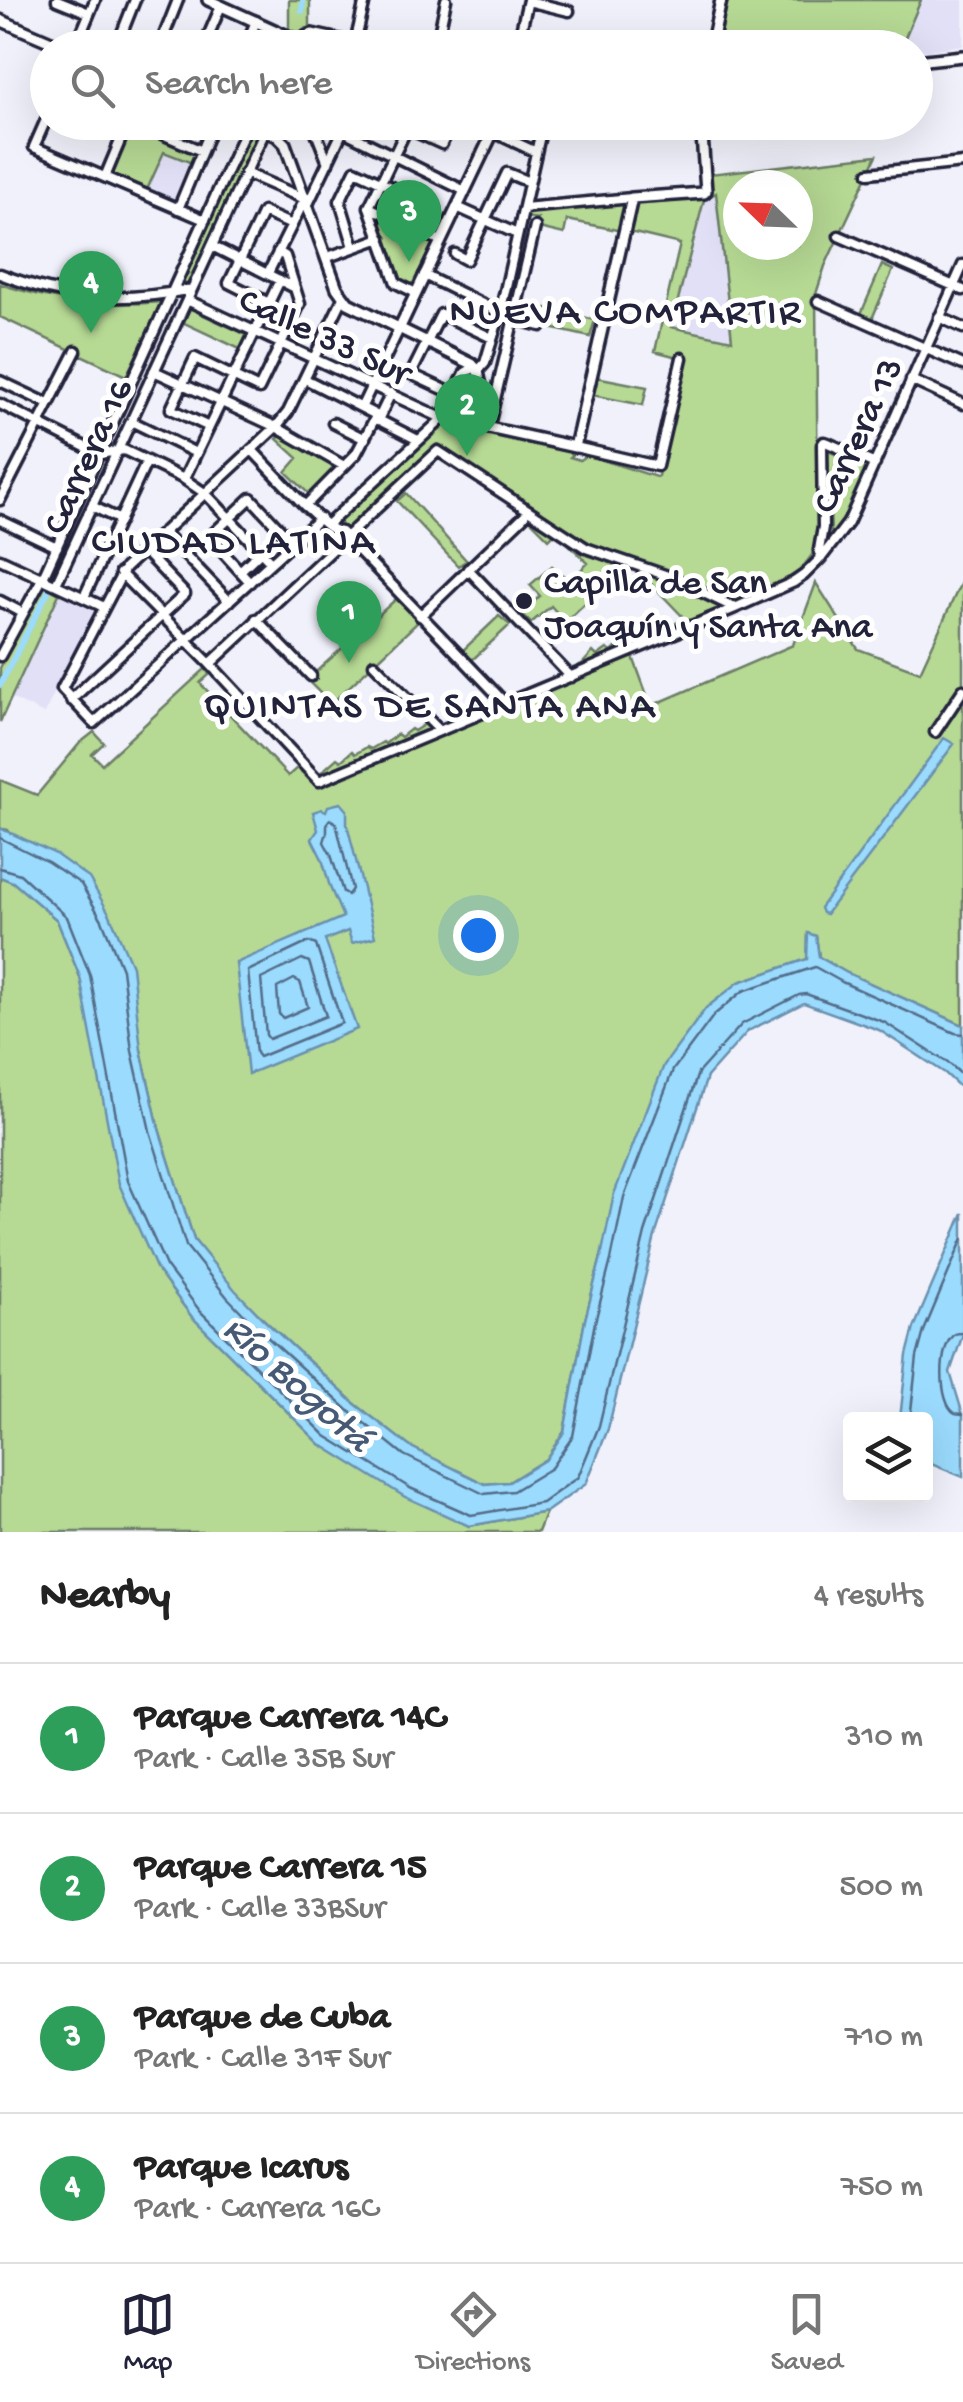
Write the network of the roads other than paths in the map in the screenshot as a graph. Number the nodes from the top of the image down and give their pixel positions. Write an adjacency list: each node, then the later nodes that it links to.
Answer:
1 (57, 0): 12 (street)
2 (94, 0): 12 (street)
3 (136, 0): 16 (street)
4 (178, 0): 17 (street)
5 (208, 0): 10 (street)
6 (365, 0): 21 (street)
7 (446, 0): 22 (street)
8 (721, 0): 24 (street)
9 (528, 1): 11 (street); 23 (street)
10 (221, 6): 14 (street); 18 (street)
11 (569, 11)
12 (89, 13): 15 (street)
13 (0, 20): 25 (street)
14 (256, 22): 19 (street); 20 (street)
15 (82, 30)
16 (124, 30)
17 (166, 30)
18 (211, 30)
19 (253, 30)
20 (272, 30)
21 (358, 30)
22 (440, 30)
23 (521, 30)
24 (714, 30)
25 (30, 33)
26 (963, 56): 27 (street)
27 (933, 59)
28 (37, 140): 50 (street)
29 (122, 140): 50 (street)
30 (175, 140): 43 (street)
31 (207, 140): 43 (street)
32 (240, 140): 60 (street)
33 (260, 140): 48 (street, Carrera 16)
34 (280, 140): 55 (street)
35 (320, 140): 47 (street)
36 (339, 140): 47 (street)
37 (369, 140): 45 (street)
38 (401, 140): 45 (street)
39 (489, 140): 53 (street)
40 (510, 140): 44 (street)
41 (539, 140): 44 (street)
42 (702, 140): 54 (street)
43 (202, 151): 59 (street)
44 (536, 152): 52 (street)
45 (394, 155): 51 (street); 53 (street)
46 (963, 163): 49 (street)
47 (328, 164): 55 (street)
48 (245, 173): 55 (street); 69 (street, Carrera 16)
49 (868, 173)
50 (105, 177): 59 (street)
51 (382, 182): 56 (street); 63 (street); 70 (street)
52 (529, 182): 58 (street); 61 (street)
53 (465, 190): 57 (street)
54 (632, 198): 58 (street); 130 (street)
55 (307, 202): 62 (street); 73 (street)
56 (369, 207): 63 (street); 67 (street)
57 (457, 207): 61 (street); 68 (street)
58 (524, 208): 65 (street)
59 (178, 209): 60 (street)
60 (205, 220): 84 (street)
61 (485, 220): 65 (street); 72 (street)
62 (292, 226): 71 (street); 74 (street)
63 (411, 227): 68 (street)
64 (535, 227): 92 (street)
65 (517, 234): 90 (street)
66 (839, 236): 80 (street)
67 (381, 238): 70 (street); 85 (street)
68 (440, 242): 78 (street)
69 (212, 246): 74 (street); 82 (street, Carrera 16)
70 (354, 247): 73 (street)
71 (278, 252): 76 (street); 81 (street)
72 (456, 254)
73 (328, 257): 86 (street)
74 (240, 260): 76 (street); 89 (street)
75 (963, 265): 80 (street, Carrera 13)
76 (268, 273): 79 (street)
77 (0, 274): 84 (street, Calle 33 Sur)
78 (424, 275): 85 (street); 90 (street)
79 (280, 280): 81 (street); 89 (street)
80 (953, 286): 83 (street); 91 (street, Carrera 13)
81 (295, 288): 99 (street)
82 (192, 290): 84 (street, Calle 33 Sur); 87 (street, Carrera 16)
83 (963, 290)
84 (172, 293): 134 (street)
85 (416, 293): 95 (street)
86 (343, 298): 95 (street); 103 (street)
87 (187, 300): 96 (street, Calle 33 Sur); 106 (street, Carrera 16)
88 (818, 301): 100 (street)
89 (269, 303): 96 (street)
90 (500, 313): 92 (street); 97 (street)
91 (939, 318): 94 (street); 100 (street, Carrera 13)
92 (514, 319): 93 (street); 127 (street)
93 (541, 326)
94 (963, 328)
95 (398, 329): 98 (street); 112 (street)
96 (255, 332): 99 (street, Calle 33 Sur); 107 (street)
97 (492, 338): 98 (street); 105 (street)
98 (426, 342): 105 (street); 114 (street)
99 (280, 344): 103 (street, Calle 33 Sur); 107 (street)
100 (925, 348): 104 (street); 109 (street, Carrera 13)
101 (76, 351): 117 (street)
102 (682, 358): 130 (street)
103 (315, 359): 108 (street); 112 (street, Calle 33 Sur)
104 (963, 365)
105 (476, 369): 114 (street); 127 (street)
106 (154, 371): 111 (street); 122 (street, Carrera 16)
107 (234, 376): 111 (street); 115 (street)
108 (305, 379): 119 (street); 126 (street)
109 (911, 380): 118 (street); 136 (street, Carrera 13)
110 (0, 381): 117 (street)
111 (183, 384): 115 (street); 125 (street)
112 (372, 384): 113 (street, Calle 33 Sur); 119 (street)
113 (392, 393): 120 (street, Calle 33 Sur); 121 (street)
114 (454, 394): 120 (street)
115 (221, 402): 125 (street); 126 (street)
116 (0, 404): 123 (street)
117 (49, 404): 123 (street)
118 (963, 404)
119 (362, 406): 121 (street)
120 (442, 418): 129 (street)
121 (377, 419): 128 (street); 129 (street)
122 (131, 422): 132 (street, Carrera 16); 133 (street)
123 (39, 424): 134 (street); 140 (street)
124 (333, 424): 128 (street)
125 (209, 427): 133 (street)
126 (276, 427): 131 (street); 137 (street)
127 (489, 427): 130 (street)
128 (365, 439): 137 (street)
129 (418, 440): 147 (street)
130 (575, 447)
131 (252, 450): 139 (street); 142 (street)
132 (117, 451): 134 (street); 135 (street); 141 (street, Carrera 16)
133 (196, 453): 138 (street)
134 (99, 454): 155 (street)
135 (147, 461): 138 (street); 146 (street)
136 (876, 464): 151 (street); 152 (street, Carrera 13)
137 (344, 466): 142 (street)
138 (184, 478): 139 (street)
139 (206, 494): 144 (street); 148 (street)
140 (0, 500)
141 (92, 506): 146 (street); 166 (street, Carrera 16)
142 (306, 506): 147 (street)
143 (524, 516): 161 (street)
144 (230, 518): 149 (street); 153 (street); 157 (street)
145 (0, 520): 155 (street)
146 (120, 520): 167 (street)
147 (323, 521): 150 (street); 153 (street)
148 (163, 532): 156 (street); 169 (street)
149 (209, 537): 154 (street); 162 (street)
150 (346, 538): 171 (street); 174 (street); 175 (street)
151 (821, 538): 152 (street); 158 (street)
152 (833, 542): 158 (street, Carrera 13)
153 (293, 543): 160 (street)
154 (198, 547)
155 (56, 548): 164 (street)
156 (143, 550): 163 (street); 173 (street)
157 (261, 551): 160 (street); 162 (street)
158 (821, 558): 171 (street, Carrera 13)
159 (0, 559): 164 (street)
160 (272, 562): 165 (street)
161 (468, 569): 174 (street); 181 (street)
162 (240, 570): 165 (street)
163 (120, 574): 170 (street); 173 (street)
164 (43, 578): 166 (street); 172 (street)
165 (250, 582): 169 (street)
166 (56, 584): 167 (street)
167 (84, 597): 170 (street)
168 (0, 601): 172 (street)
169 (229, 601): 176 (street)
170 (104, 607): 183 (street)
171 (735, 608): 181 (street, Carrera 13)
172 (23, 613): 177 (street)
173 (163, 615): 176 (street); 183 (street)
174 (420, 616): 184 (street)
175 (256, 620): 178 (street); 180 (street)
176 (186, 640): 178 (street); 183 (street)
177 (0, 656)
178 (210, 664): 185 (street, Carrera 13)
179 (374, 664): 185 (street)
180 (311, 676)
181 (571, 677): 184 (street, Carrera 13)
182 (963, 690): 186 (street)
183 (71, 700)
184 (505, 704): 185 (street, Carrera 13)
185 (439, 730)
186 (936, 732)

